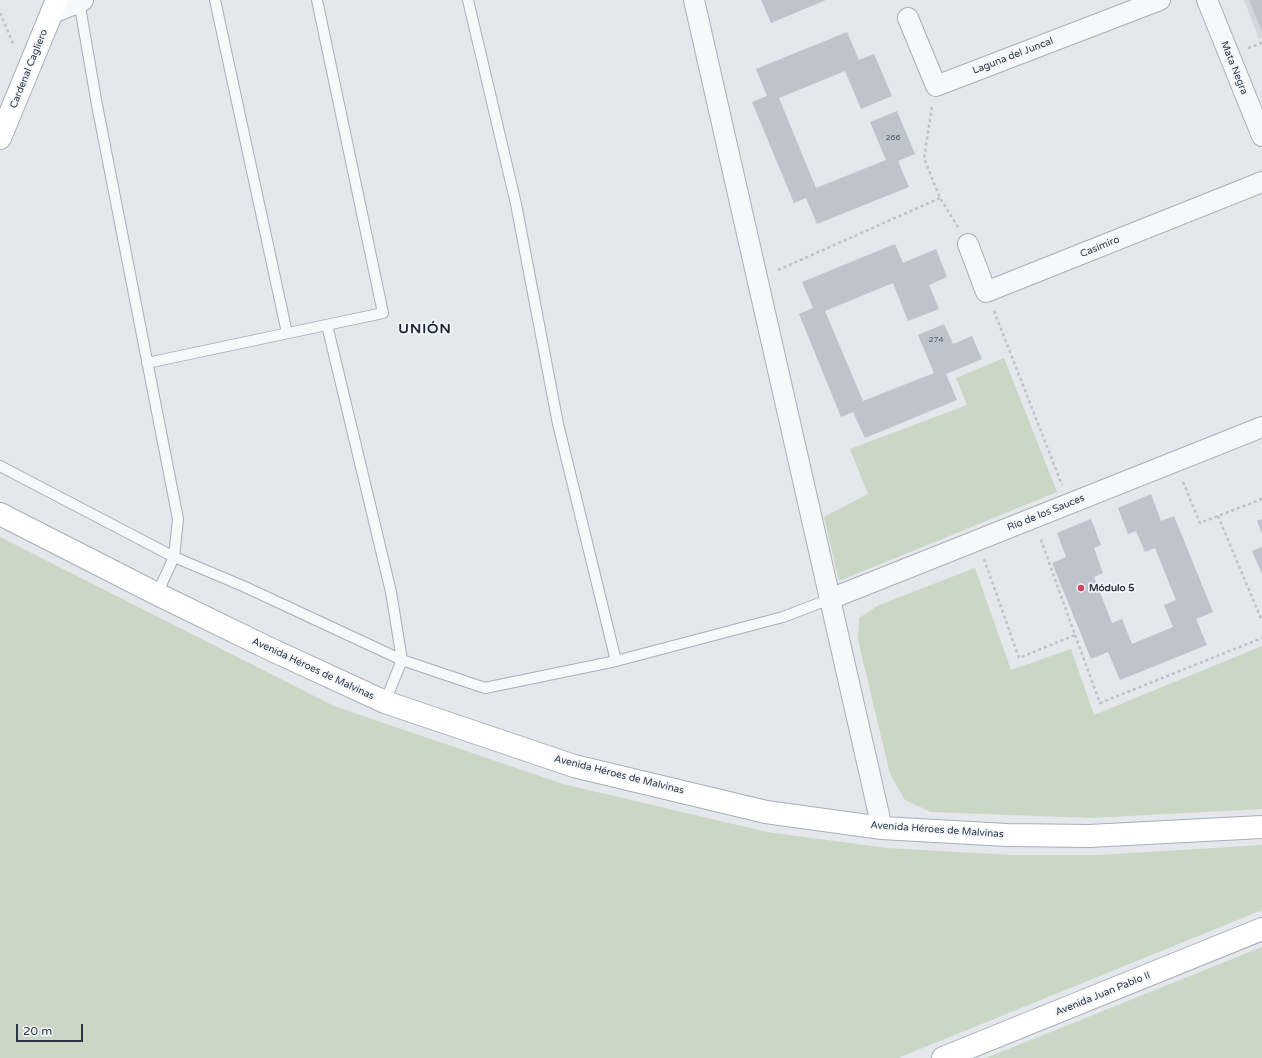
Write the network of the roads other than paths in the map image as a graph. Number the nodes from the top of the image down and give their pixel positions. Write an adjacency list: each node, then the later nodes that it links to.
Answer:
1 (215, 0): 14 (lane)
2 (317, 0): 13 (lane)
3 (468, 0): 23 (lane)
4 (694, 0): 21 (street)
5 (1160, 0): 8 (street, Laguna del Juncal)
6 (1207, 0): 9 (street, Mata Negra)
7 (67, 3): 10 (main road, Cardenal Cagliero); 15 (lane)
8 (908, 18)
9 (1262, 136)
10 (0, 138)
11 (1262, 182): 12 (street, Casimiro)
12 (968, 244)
13 (327, 325): 14 (lane); 22 (lane)
14 (287, 333): 15 (lane)
15 (147, 363): 19 (lane)
16 (1262, 427): 21 (street, Río de los Sauces)
17 (0, 466): 19 (lane)
18 (0, 514): 20 (main road, Avenida Héroes de Malvinas)
19 (174, 557): 20 (lane); 22 (lane)
20 (157, 594): 24 (main road, Avenida Héroes de Malvinas)
21 (830, 599): 23 (lane); 26 (street)
22 (402, 660): 23 (lane); 24 (lane)
23 (616, 661)
24 (385, 702): 26 (main road, Avenida Héroes de Malvinas)
25 (1262, 827): 26 (main road, Avenida Héroes de Malvinas)
26 (882, 828)
27 (1262, 929): 28 (main road, Avenida Juan Pablo II)
28 (944, 1058)

